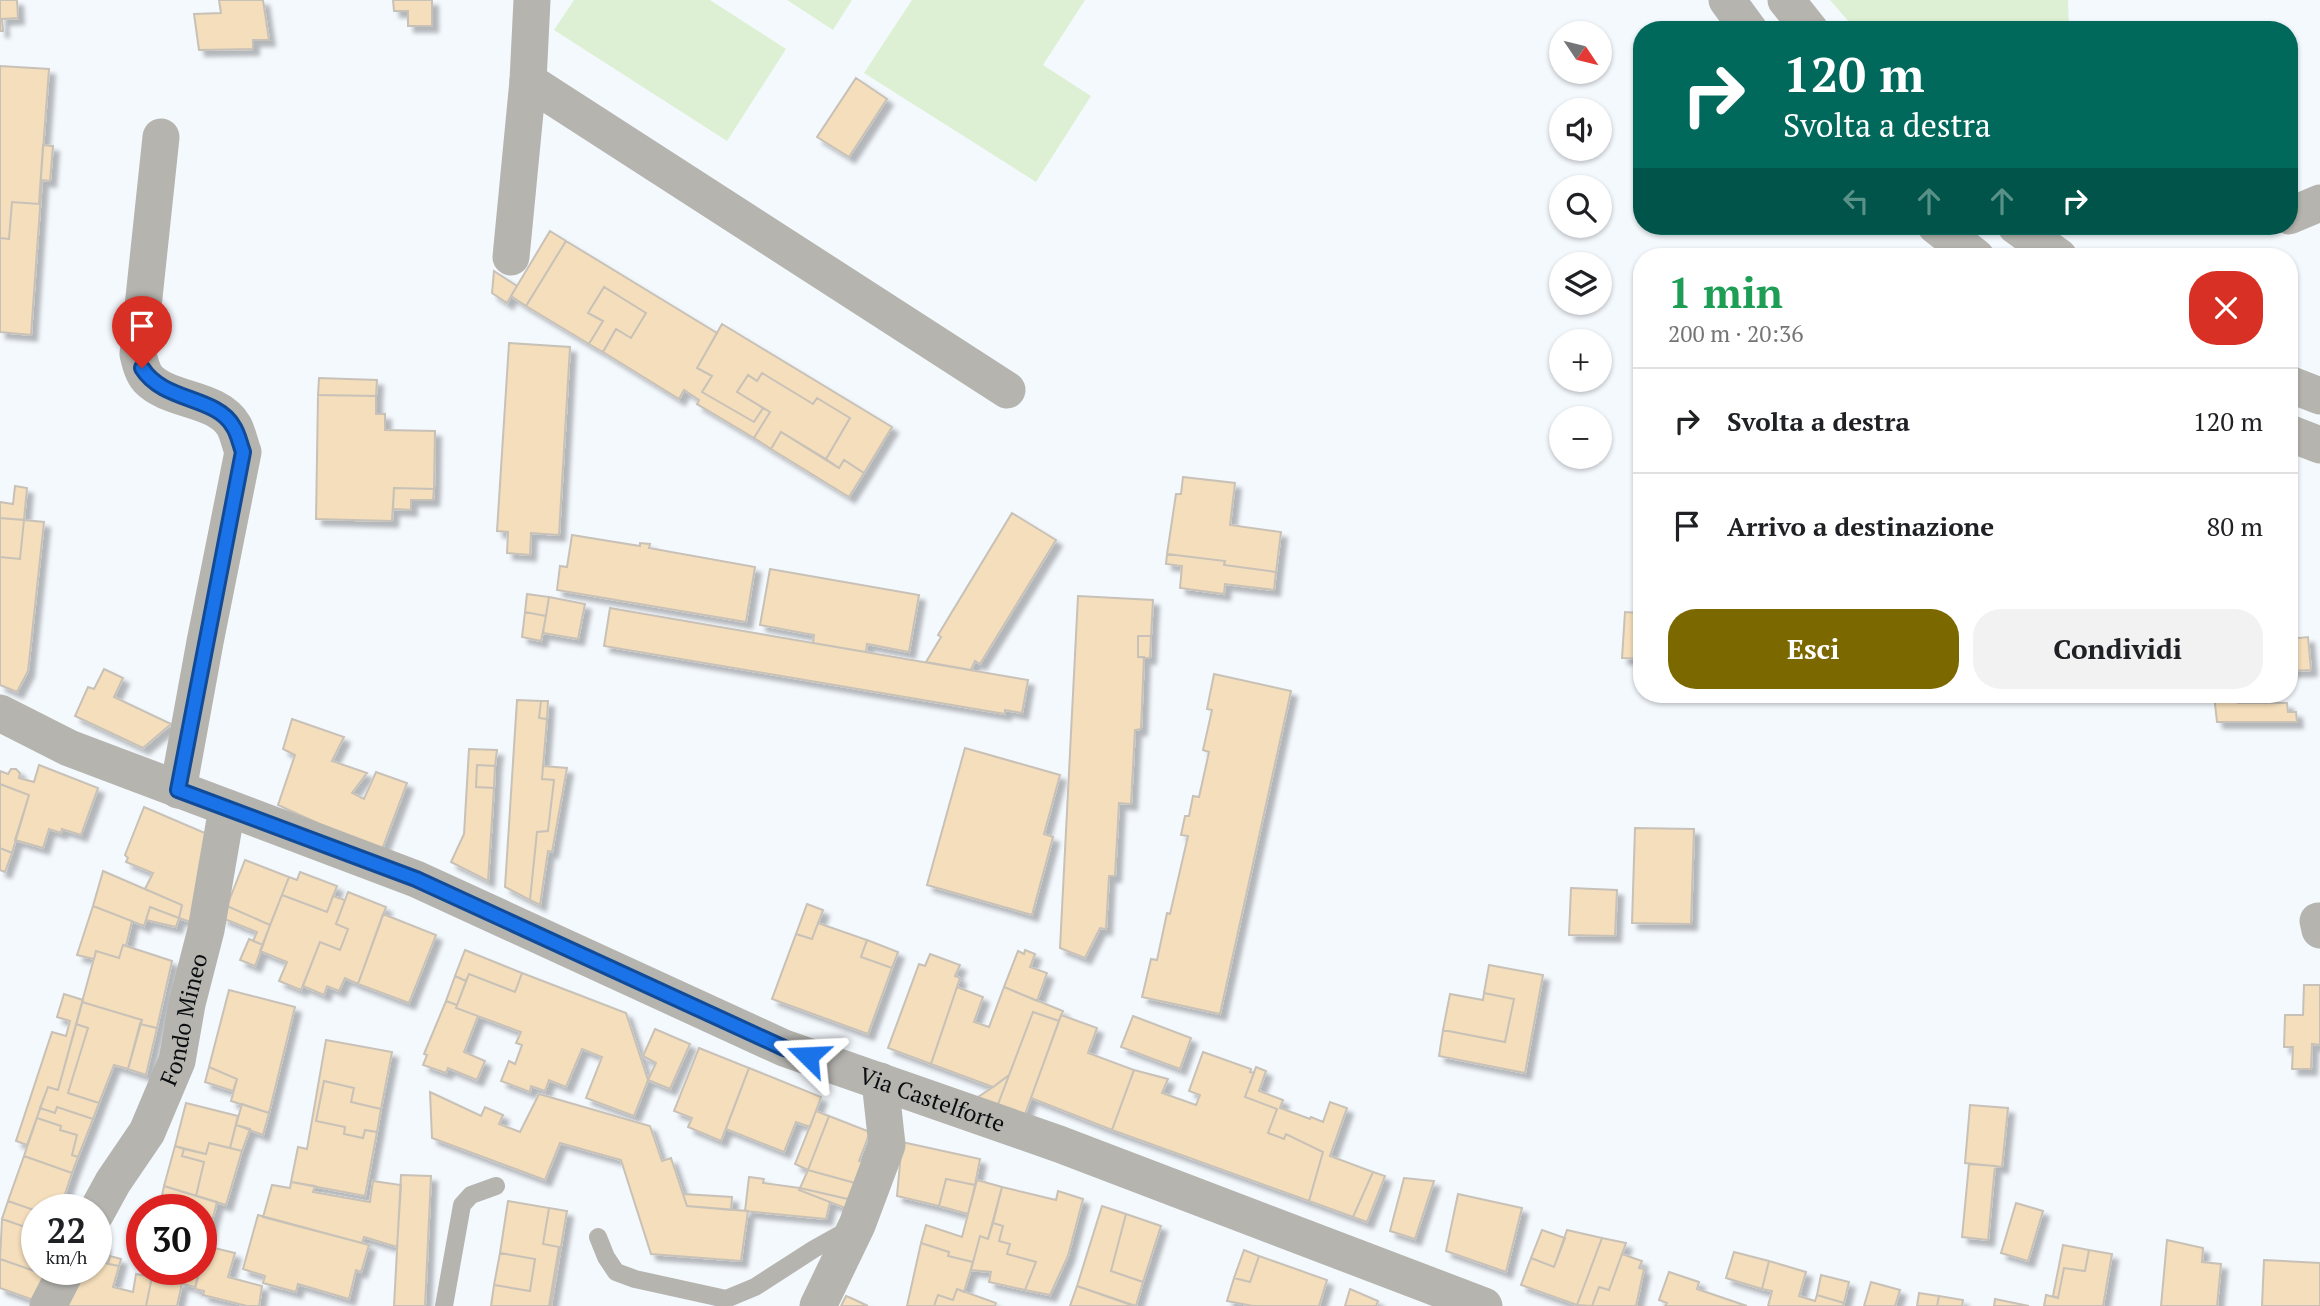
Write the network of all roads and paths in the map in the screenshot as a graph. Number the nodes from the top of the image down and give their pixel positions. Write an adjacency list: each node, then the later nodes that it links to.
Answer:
1 (532, 0): 6 (street)
2 (1727, 0): 4 (street)
3 (1786, 0): 5 (street)
4 (1742, 21)
5 (1804, 21)
6 (528, 81): 14 (street); 16 (street)
7 (162, 137): 21 (street)
8 (2320, 202): 9 (street)
9 (2298, 212)
10 (1948, 235): 12 (street)
11 (2028, 235): 13 (street)
12 (1964, 248)
13 (2047, 248)
14 (511, 257)
15 (2298, 387): 17 (street)
16 (1007, 390)
17 (2320, 396)
18 (2298, 436): 19 (street)
19 (2320, 445)
20 (0, 713): 21 (street, Via Castelforte)
21 (178, 790): 22 (street, Via Castelforte)
22 (227, 808): 23 (street, Via Castelforte); 25 (street, Fondo Mineo)
23 (880, 1082): 26 (street); 33 (street, Via Castelforte)
24 (496, 1186): 31 (lane)
25 (106, 1194)
26 (857, 1225): 29 (lane); 32 (street)
27 (598, 1237): 29 (lane)
28 (58, 1285): 30 (street)
29 (725, 1303)
30 (48, 1306)
31 (444, 1306)
32 (818, 1306)
33 (1484, 1306)

